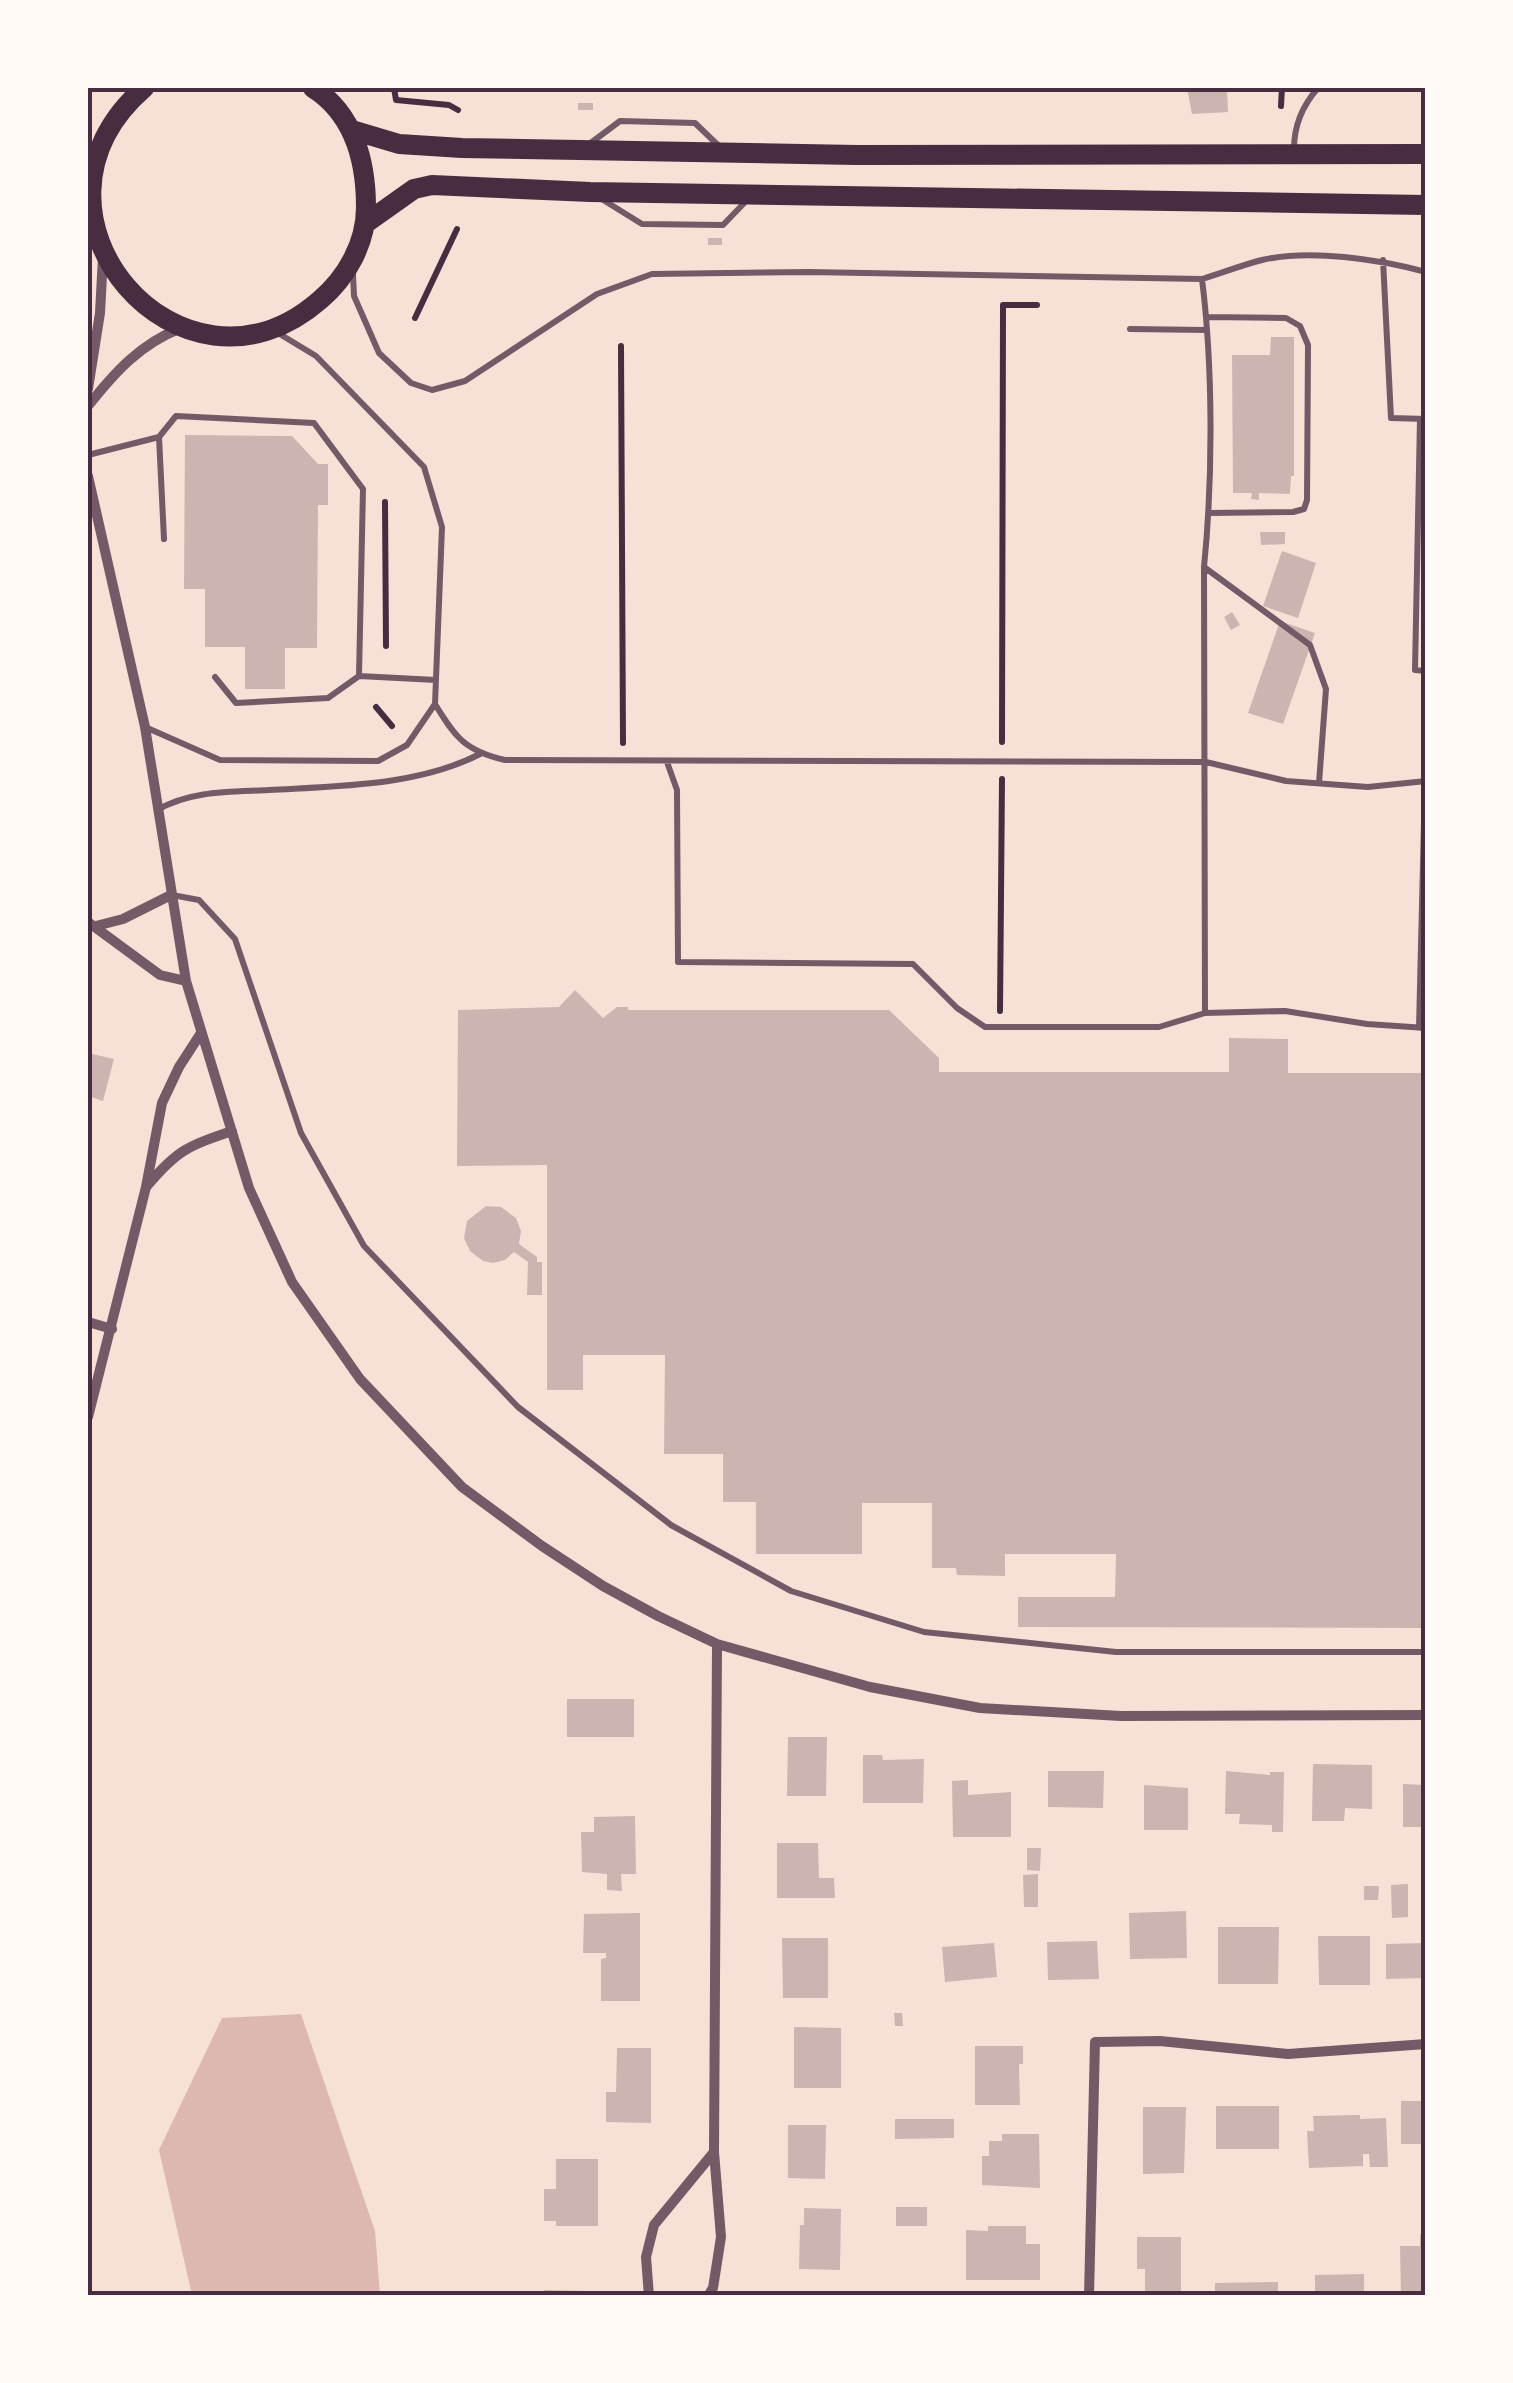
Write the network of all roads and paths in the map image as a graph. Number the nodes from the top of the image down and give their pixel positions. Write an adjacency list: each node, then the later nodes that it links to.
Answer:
1 (144, 88): 6 (main road)
2 (314, 88): 7 (main road)
3 (394, 88): 5 (path)
4 (1318, 88): 10 (lane)
5 (458, 110)
6 (108, 128): 8 (main road); 16 (main road)
7 (352, 130): 9 (main road); 17 (main road)
8 (88, 137)
9 (583, 149): 11 (main road); 11 (lane)
10 (1294, 152): 11 (main road); 12 (main road)
11 (727, 153)
12 (1426, 154)
13 (590, 192): 14 (main road); 14 (lane); 17 (main road)
14 (753, 194): 15 (main road)
15 (1426, 205)
16 (90, 216): 19 (main road)
17 (366, 224): 21 (main road)
18 (457, 228): 26 (path)
19 (103, 256): 27 (main road); 32 (street)
20 (1383, 260): 22 (lane); 23 (lane); 34 (lane)
21 (352, 262): 23 (lane); 29 (main road)
22 (1426, 272)
23 (1202, 279): 25 (lane)
24 (1036, 305): 49 (path)
25 (1207, 317): 30 (lane); 38 (lane)
26 (415, 318)
27 (182, 328): 29 (main road); 33 (street)
28 (1130, 329): 30 (lane)
29 (272, 330): 44 (lane)
30 (1207, 330): 38 (lane)
31 (621, 346): 50 (path)
32 (88, 388)
33 (88, 406)
34 (1423, 419): 41 (lane)
35 (159, 437): 36 (lane); 39 (lane); 42 (lane)
36 (88, 455)
37 (88, 476): 47 (street)
38 (1209, 513): 40 (lane)
39 (164, 538)
40 (1204, 567): 53 (lane); 56 (lane)
41 (1426, 670)
42 (359, 676): 43 (lane); 44 (lane)
43 (215, 677)
44 (436, 680): 45 (lane)
45 (435, 704): 47 (lane); 51 (lane)
46 (376, 707): 48 (path)
47 (145, 726): 57 (street)
48 (392, 726)
49 (1002, 742)
50 (623, 743)
51 (480, 754): 52 (lane); 57 (lane)
52 (667, 762): 53 (lane); 61 (lane)
53 (1206, 762): 56 (lane); 61 (lane)
54 (1002, 778): 62 (path)
55 (1425, 782): 56 (lane); 63 (lane)
56 (1318, 783)
57 (156, 810): 58 (street)
58 (171, 895): 59 (street); 60 (street); 71 (lane)
59 (92, 924): 60 (street)
60 (186, 981): 64 (street)
61 (1205, 1013): 63 (lane)
62 (1000, 1015)
63 (1422, 1028)
64 (201, 1033): 65 (street); 66 (street)
65 (232, 1131): 66 (street); 70 (street)
66 (146, 1187): 68 (street)
67 (88, 1322): 68 (street)
68 (112, 1329): 69 (street)
69 (88, 1416)
70 (717, 1644): 72 (street); 74 (street)
71 (1426, 1652)
72 (1426, 1714)
73 (1426, 2044): 77 (street)
74 (714, 2152): 75 (street); 76 (street)
75 (649, 2296)
76 (708, 2296)
77 (1089, 2296)

